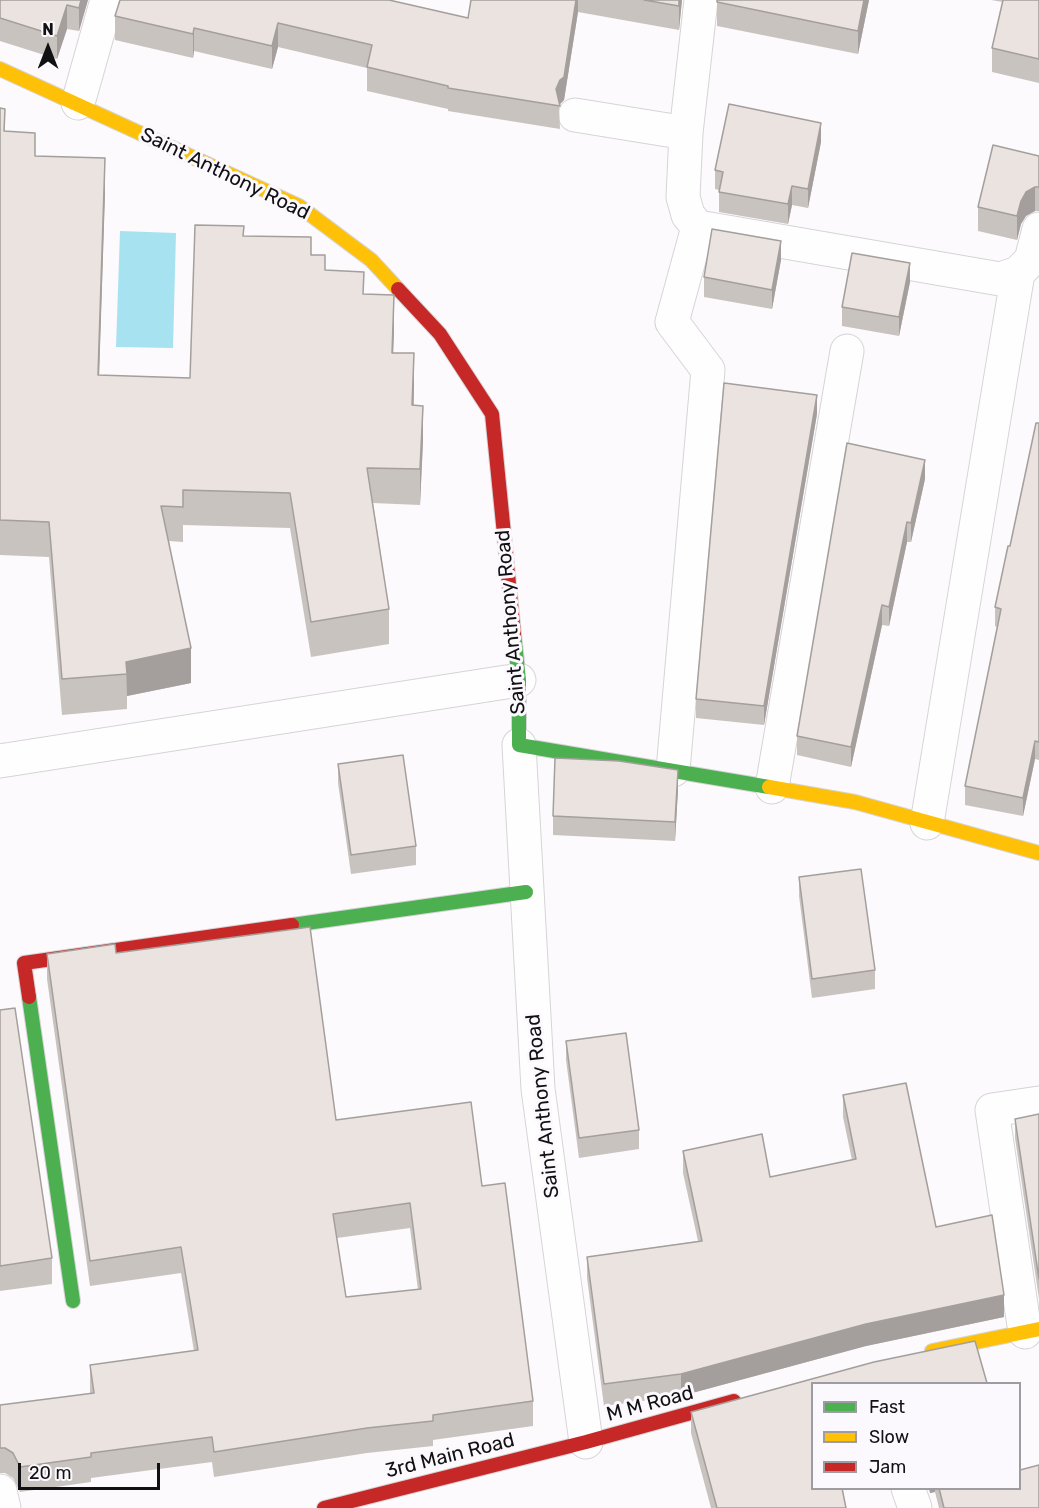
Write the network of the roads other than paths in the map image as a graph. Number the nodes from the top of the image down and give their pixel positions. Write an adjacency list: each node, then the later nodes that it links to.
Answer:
1 (107, 0): 4 (street)
2 (701, 0): 6 (street)
3 (0, 69): 4 (street, Saint Anthony Road)
4 (78, 103): 11 (street, Saint Anthony Road)
5 (575, 115): 6 (street)
6 (686, 133): 7 (street)
7 (698, 227): 9 (street); 14 (street)
8 (1039, 229): 9 (street)
9 (1018, 273): 16 (street)
10 (847, 351): 15 (street)
11 (519, 680): 12 (street, Saint Anthony Road); 13 (street)
12 (519, 745): 14 (street); 18 (street, Saint Anthony Road)
13 (0, 761)
14 (673, 770): 15 (street)
15 (772, 787): 16 (street)
16 (927, 823): 17 (street)
17 (1039, 853)
18 (526, 892): 20 (street); 24 (street, Saint Anthony Road)
19 (1039, 1103): 21 (street)
20 (73, 1300)
21 (1032, 1331): 22 (street)
22 (914, 1355)
23 (745, 1398): 24 (street, M M Road)
24 (586, 1442): 28 (street, 3rd Main Road)
25 (910, 1490): 29 (street)
26 (0, 1491): 27 (street)
27 (4, 1508)
28 (324, 1508)
29 (915, 1508)

